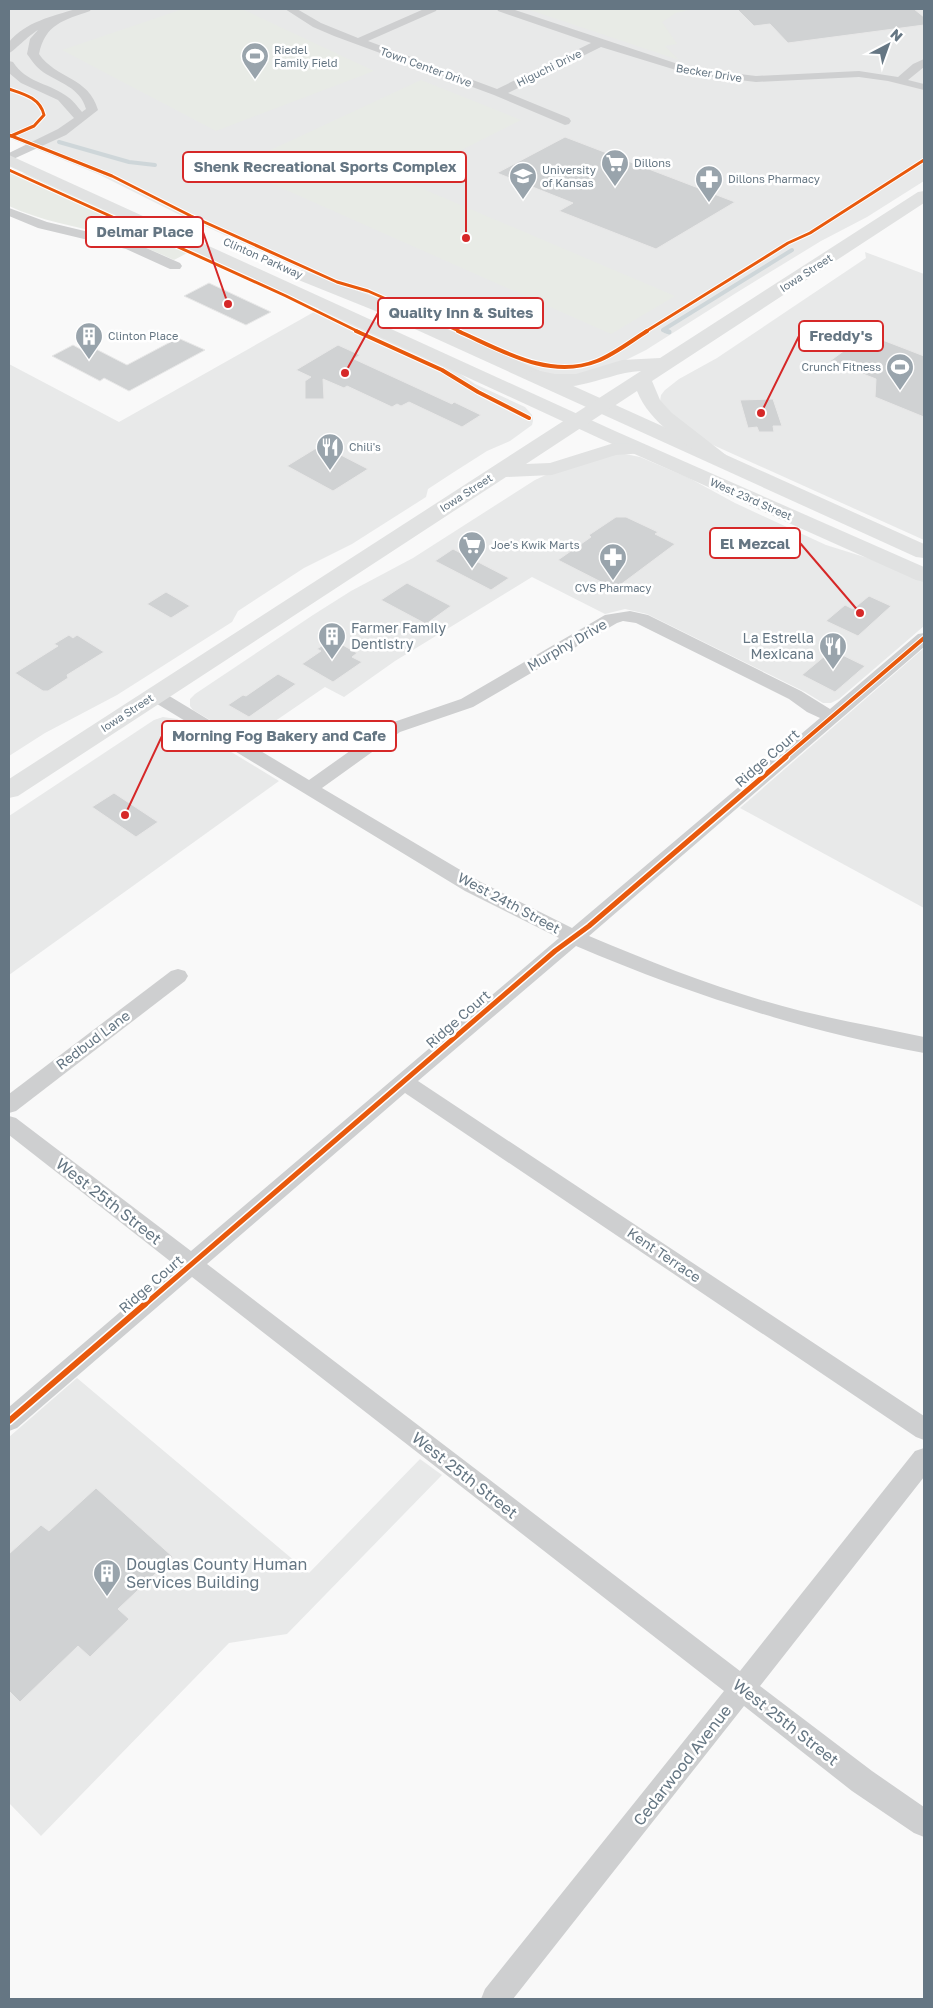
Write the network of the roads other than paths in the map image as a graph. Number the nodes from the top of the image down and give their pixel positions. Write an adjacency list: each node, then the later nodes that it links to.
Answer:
1 (86, 9): 5 (street)
2 (290, 9): 6 (street, Town Center Drive)
3 (432, 9): 6 (street)
4 (502, 9): 7 (street, Becker Drive)
5 (53, 21): 8 (street); 14 (street)
6 (358, 42): 13 (street, Town Center Drive)
7 (600, 42): 11 (street, Becker Drive); 13 (street, Higuchi Drive)
8 (9, 50)
9 (924, 62): 11 (street)
10 (9, 64): 14 (street)
11 (901, 80): 12 (street, Becker Drive)
12 (924, 86)
13 (498, 93): 15 (street, Town Center Drive)
14 (81, 118): 16 (street)
15 (565, 121)
16 (13, 152): 21 (main road, Clinton Parkway); 24 (main road, Clinton Parkway)
17 (924, 196): 20 (main road, Iowa Street)
18 (9, 212): 19 (street)
19 (175, 266)
20 (666, 364): 21 (main road); 22 (main road, Iowa Street)
21 (535, 376): 23 (main road, Clinton Parkway)
22 (642, 380): 23 (main road, Iowa Street); 26 (main road)
23 (601, 406): 24 (main road, Iowa Street); 26 (main road, West 23rd Street)
24 (578, 421): 25 (main road, West 23rd Street); 27 (main road, Iowa Street)
25 (638, 449): 27 (main road); 29 (main road, West 23rd Street)
26 (718, 459): 28 (main road, West 23rd Street)
27 (500, 471): 31 (main road, Iowa Street)
28 (924, 552)
29 (924, 575)
30 (924, 638): 32 (street, Ridge Court)
31 (155, 695): 33 (street, West 24th Street); 34 (main road, Iowa Street)
32 (832, 717): 33 (street, Murphy Drive); 35 (street, Ridge Court)
33 (309, 788): 35 (street, West 24th Street)
34 (9, 790)
35 (574, 937): 37 (street, West 24th Street); 38 (street, Ridge Court)
36 (178, 976): 39 (street, Redbud Lane)
37 (924, 1045)
38 (403, 1081): 41 (street, Ridge Court); 43 (street, Kent Terrace)
39 (9, 1105)
40 (9, 1124): 41 (street, West 25th Street)
41 (191, 1264): 42 (street, Ridge Court); 45 (street, West 25th Street)
42 (9, 1421)
43 (924, 1429)
44 (924, 1459): 45 (street, Cedarwood Avenue)
45 (743, 1689): 46 (street, West 25th Street); 47 (street, Cedarwood Avenue)
46 (924, 1823)
47 (495, 1999)

